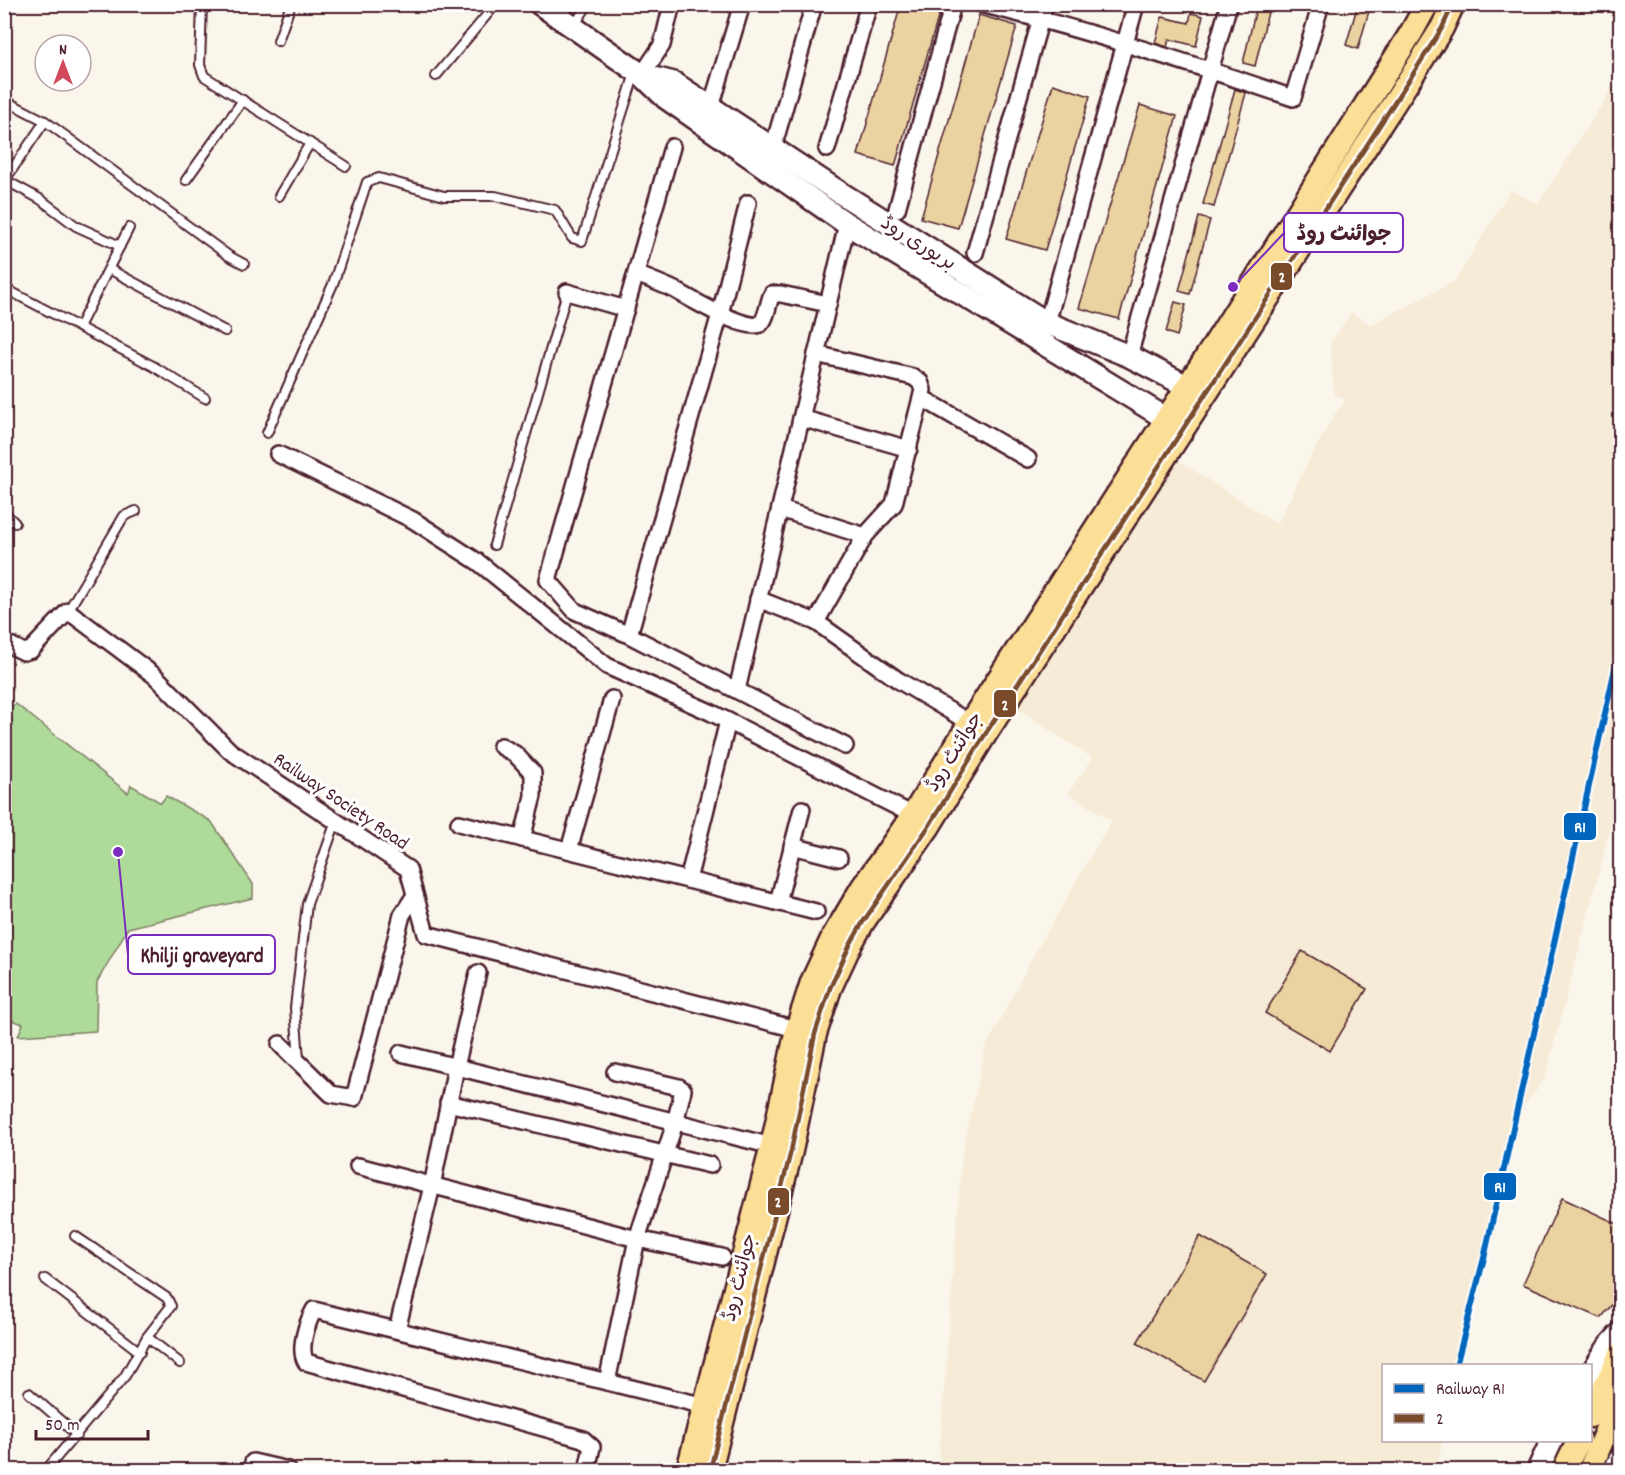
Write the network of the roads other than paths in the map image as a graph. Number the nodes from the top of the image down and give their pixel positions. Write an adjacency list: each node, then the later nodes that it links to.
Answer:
1 (202, 4): 25 (lane)
2 (291, 4): 19 (lane)
3 (496, 4): 23 (lane)
4 (540, 4): 18 (main road, بریوری روڈ)
5 (588, 4): 18 (lane)
6 (672, 4): 22 (street)
7 (742, 4): 26 (street)
8 (814, 4): 30 (street)
9 (869, 4): 31 (street)
10 (953, 4): 36 (street)
11 (981, 4): 17 (street)
12 (1136, 4): 20 (street)
13 (1229, 4): 21 (street)
14 (1321, 4): 21 (street)
15 (1427, 4): 54 (main road, جوائنٹ روڈ)
16 (1453, 4): 54 (main road, جوائنٹ روڈ)
17 (1043, 12): 20 (street); 40 (street)
18 (573, 27): 22 (main road, بریوری روڈ)
19 (278, 41)
20 (1125, 45): 21 (street); 49 (street)
21 (1211, 70): 53 (street)
22 (639, 73): 26 (main road, بریوری روڈ); 37 (main road, بریوری روڈ); 59 (lane)
23 (436, 76)
24 (4, 100): 27 (lane)
25 (243, 100): 28 (lane); 33 (lane)
26 (711, 107): 30 (main road, بریوری روڈ)
27 (45, 121): 39 (lane); 41 (lane)
28 (310, 143): 32 (lane); 34 (lane)
29 (672, 147): 43 (street)
30 (773, 148): 49 (main road, بریوری روڈ)
31 (827, 149)
32 (346, 166)
33 (186, 180)
34 (279, 196)
35 (748, 203): 48 (street)
36 (897, 209)
37 (848, 224): 46 (street); 58 (main road, بریوری روڈ)
38 (129, 228): 39 (lane)
39 (120, 246): 42 (lane)
40 (975, 253)
41 (244, 264)
42 (109, 269): 50 (lane); 51 (lane)
43 (636, 274): 47 (street); 48 (street)
44 (4, 288): 50 (lane)
45 (567, 292): 47 (street); 68 (lane)
46 (828, 304): 48 (street); 52 (street)
47 (626, 309): 72 (street)
48 (720, 314): 72 (street)
49 (1047, 323): 53 (main road, بریوری روڈ)
50 (80, 327): 55 (lane)
51 (225, 331)
52 (816, 354): 56 (street); 57 (street)
53 (1129, 356): 54 (main road, بریوری روڈ)
54 (1196, 390): 58 (main road, جوائنٹ روڈ)
55 (205, 398)
56 (922, 398): 60 (street); 62 (street)
57 (801, 418): 60 (street); 63 (street)
58 (1175, 424): 77 (main road, جوائنٹ روڈ); 93 (main road, جوائنٹ روڈ)
59 (267, 433)
60 (909, 449): 67 (street)
61 (278, 454): 76 (street)
62 (1028, 459)
63 (780, 509): 67 (street); 69 (street)
64 (136, 511): 70 (lane)
65 (4, 512): 66 (lane)
66 (15, 523)
67 (865, 536): 71 (street)
68 (494, 545)
69 (758, 600): 71 (street); 74 (street)
70 (68, 611): 73 (street); 82 (street, Railway Society Road)
71 (816, 622): 77 (street)
72 (628, 635): 74 (street)
73 (4, 642)
74 (737, 690): 79 (street)
75 (612, 699): 86 (street)
76 (728, 721): 81 (street); 88 (street)
77 (970, 723): 81 (main road, جوائنٹ روڈ)
78 (501, 746): 84 (street)
79 (845, 746)
80 (802, 808): 85 (street)
81 (914, 815): 93 (main road, جوائنٹ روڈ)
82 (336, 821): 89 (street, Railway Society Road); 96 (lane)
83 (459, 823): 84 (street)
84 (522, 838): 86 (street)
85 (792, 846): 87 (street); 90 (street)
86 (569, 850): 88 (street)
87 (839, 858)
88 (688, 880): 90 (street)
89 (415, 895): 93 (street, Railway Society Road); 96 (street)
90 (778, 902): 91 (street)
91 (816, 912)
92 (478, 973): 97 (street)
93 (806, 1031): 101 (main road, جوائنٹ روڈ); 131 (main road, جوائنٹ روڈ)
94 (280, 1044): 96 (street)
95 (401, 1053): 97 (street)
96 (300, 1064)
97 (456, 1067): 99 (street); 100 (street)
98 (615, 1072): 100 (street)
99 (448, 1103): 102 (street); 105 (street)
100 (675, 1123): 101 (street); 102 (street)
101 (772, 1146): 120 (main road, جوائنٹ روڈ)
102 (665, 1154): 103 (street); 107 (street)
103 (710, 1165)
104 (358, 1167): 105 (street)
105 (432, 1186): 107 (street); 110 (street)
106 (75, 1236): 112 (lane)
107 (637, 1239): 108 (street); 117 (street)
108 (722, 1257)
109 (45, 1280): 113 (lane)
110 (397, 1330): 117 (street); 129 (street)
111 (1620, 1334): 116 (main road)
112 (147, 1337): 113 (lane); 115 (lane)
113 (140, 1352): 122 (lane)
114 (1620, 1355): 121 (main road)
115 (180, 1363)
116 (1592, 1372)
117 (607, 1382): 120 (street)
118 (29, 1393): 122 (lane)
119 (1620, 1396): 126 (main road)
120 (705, 1406): 130 (main road, جوائنٹ روڈ)
121 (1592, 1412)
122 (77, 1435): 127 (lane)
123 (1551, 1442): 132 (main road)
124 (1620, 1459): 133 (main road)
125 (253, 1462): 128 (street)
126 (1591, 1468)
127 (46, 1470)
128 (288, 1470)
129 (588, 1470)
130 (688, 1470)
131 (710, 1470)
132 (1538, 1470)
133 (1615, 1470)

